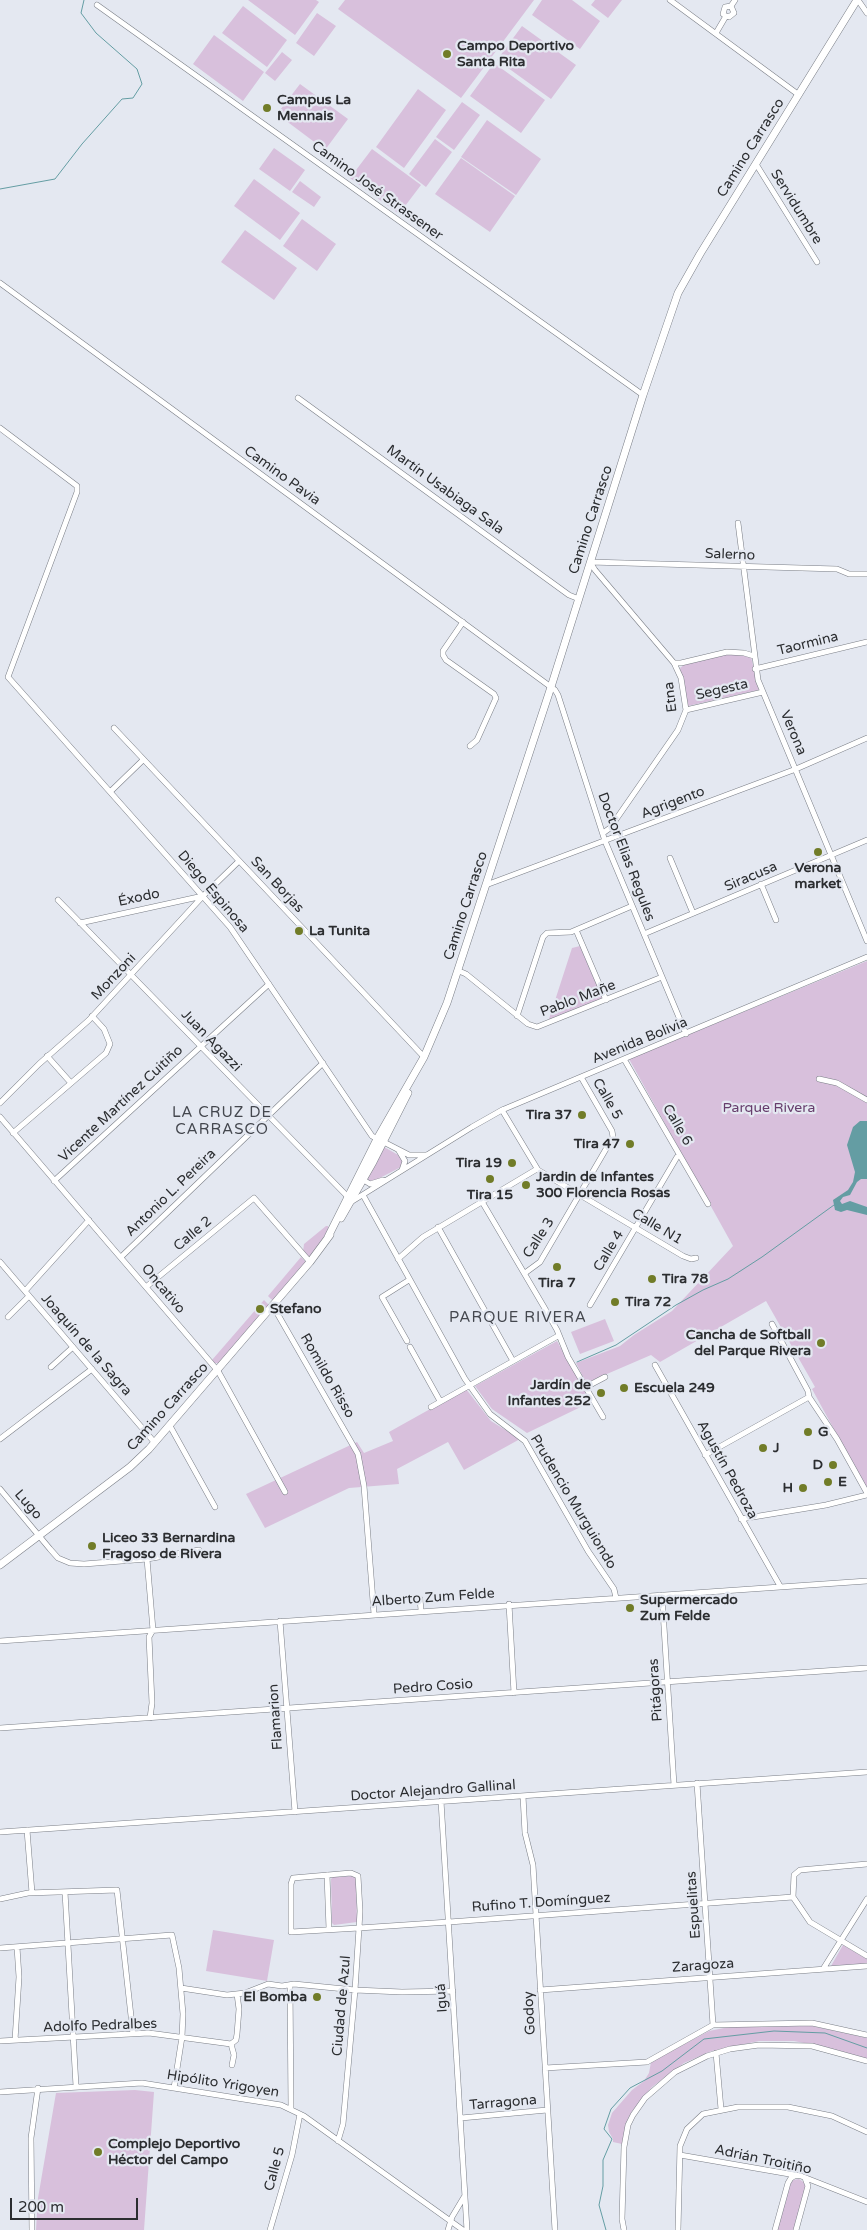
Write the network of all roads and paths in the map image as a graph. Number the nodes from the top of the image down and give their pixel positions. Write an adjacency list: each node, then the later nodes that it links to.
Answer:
1 (670, 0): 6 (street)
2 (735, 0): 6 (street)
3 (858, 0): 5 (street); 7 (main road, Camino Carrasco)
4 (97, 5): 11 (street, Camino José Strassener)
5 (867, 13)
6 (716, 33): 7 (street)
7 (799, 94): 8 (main road, Camino Carrasco)
8 (756, 164): 9 (street, Servidumbre); 11 (main road, Camino Carrasco)
9 (817, 262)
10 (0, 283): 19 (street, Camino Pavia)
11 (643, 395): 15 (main road, Camino Carrasco)
12 (298, 398): 18 (street, Martín Usabiaga Sala)
13 (0, 428): 32 (street, Diego Espinosa)
14 (738, 523): 16 (street, Verona)
15 (590, 562): 16 (street, Salerno); 18 (main road, Camino Carrasco); 22 (street, Etna)
16 (744, 567): 17 (street, Salerno); 21 (street, Verona)
17 (867, 574)
18 (579, 599): 24 (main road, Camino Carrasco)
19 (463, 622): 24 (street, Camino Pavia); 29 (street)
20 (867, 642): 23 (street, Taormina)
21 (754, 656): 22 (street); 23 (street, Verona)
22 (674, 663): 26 (street, Etna)
23 (755, 669): 25 (street, Verona)
24 (551, 687): 33 (street, Doctor Elias Regules); 40 (main road, Camino Carrasco)
25 (763, 692): 26 (street, Segesta); 31 (street, Verona)
26 (686, 710): 33 (street, Etna)
27 (114, 728): 30 (street, San Borjas)
28 (867, 738): 31 (street, Agrigento)
29 (470, 746)
30 (144, 760): 32 (street); 38 (street, San Borjas)
31 (796, 769): 35 (street, Agrigento); 36 (street, Verona)
32 (111, 791): 41 (street, Diego Espinosa)
33 (603, 834): 35 (street, Doctor Elias Regules)
34 (867, 840): 36 (street, Siracusa)
35 (605, 841): 40 (street, Agrigento); 43 (street, Doctor Elias Regules)
36 (832, 855): 39 (street, Siracusa); 49 (street, Verona)
37 (670, 858): 44 (street)
38 (239, 861): 41 (street, Monzoni); 61 (street, San Borjas)
39 (761, 884): 44 (street, Siracusa); 45 (street)
40 (486, 885): 51 (main road, Camino Carrasco)
41 (203, 896): 46 (street, Éxodo); 52 (street, Monzoni); 54 (street, Diego Espinosa)
42 (58, 900): 46 (street, Juan Agazzi)
43 (632, 906): 47 (street); 48 (street, Doctor Elias Regules)
44 (693, 913): 48 (street, Siracusa)
45 (776, 920)
46 (80, 923): 52 (street, Juan Agazzi)
47 (576, 930): 55 (street); 57 (street)
48 (644, 934): 53 (street, Doctor Elias Regules)
49 (867, 941)
50 (867, 957): 58 (street, Avenida Bolivia)
51 (458, 971): 57 (street, Pablo Mañe); 61 (main road, Camino Carrasco)
52 (130, 976): 56 (street, Monzoni); 59 (street, Juan Agazzi)
53 (662, 977): 55 (street, Pablo Mañe); 58 (street, Doctor Elias Regules)
54 (269, 984): 59 (street, Vicente Martínez Cuitiño); 63 (street, Diego Espinosa)
55 (606, 1000): 57 (street, Pablo Mañe)
56 (92, 1016): 60 (street, Monzoni); 66 (street)
57 (517, 1016)
58 (686, 1034): 62 (street, Avenida Bolivia)
59 (200, 1046): 70 (street, Juan Agazzi); 82 (street, Vicente Martínez Cuitiño)
60 (47, 1056): 66 (street); 68 (street, Monzoni)
61 (424, 1057): 74 (main road, Camino Carrasco)
62 (624, 1059): 64 (street, Avenida Bolivia); 88 (street, Calle 6)
63 (323, 1063): 70 (street, Antonio L. Pereira); 74 (street, Diego Espinosa)
64 (581, 1077): 69 (street, Avenida Bolivia); 73 (street, Calle 5)
65 (819, 1079): 67 (street)
66 (71, 1084): 72 (street)
67 (867, 1100)
68 (0, 1103)
69 (502, 1110): 76 (street, Avenida Bolivia); 79 (street, Calle N1)
70 (267, 1115): 86 (street, Juan Agazzi); 92 (street, Antonio L. Pereira)
71 (0, 1118): 72 (street, Oncativo)
72 (14, 1133): 82 (street, Oncativo)
73 (613, 1133): 84 (street, Calle 3)
74 (380, 1141): 75 (street); 78 (main road, Camino Carrasco); 83 (main road, Camino Carrasco)
75 (398, 1151): 76 (street); 80 (street)
76 (426, 1155): 80 (street, Avenida Bolivia)
77 (677, 1157): 91 (street, Calle 4)
78 (367, 1158): 83 (street, Camino Carrasco); 86 (main road, Camino Carrasco)
79 (536, 1169): 84 (street, Calle N1); 87 (street)
80 (401, 1171): 81 (street, Avenida Bolivia)
81 (387, 1180): 83 (street); 85 (street, Avenida Bolivia)
82 (54, 1181): 89 (street, Oncativo)
83 (363, 1181): 86 (main road, Camino Carrasco)
84 (579, 1194): 91 (street, Calle N1); 97 (street, Calle 3)
85 (363, 1195): 86 (street, Avenida Bolivia); 94 (street, Prudencio Murguiondo)
86 (349, 1200): 96 (main road, Camino Carrasco)
87 (481, 1200): 90 (street); 97 (street)
88 (708, 1204)
89 (89, 1220): 92 (street, Oncativo); 100 (street)
90 (438, 1227): 94 (street); 107 (street)
91 (636, 1228): 93 (street, Calle N1); 101 (street, Calle 4)
92 (121, 1257): 99 (street, Oncativo)
93 (696, 1258)
94 (398, 1259): 98 (street, Prudencio Murguiondo)
95 (0, 1262): 100 (street, Joaquín de la Sagra)
96 (310, 1262): 99 (street, Calle 2); 102 (main road, Camino Carrasco)
97 (525, 1272): 105 (street)
98 (409, 1280): 113 (street, Prudencio Murguiondo); 116 (street)
99 (146, 1287): 111 (street, Oncativo)
100 (27, 1293): 103 (street); 106 (street, Joaquín de la Sagra)
101 (590, 1305)
102 (273, 1306): 111 (main road, Camino Carrasco); 139 (street, Romildo Risso)
103 (8, 1317)
104 (772, 1324): 115 (street)
105 (558, 1336): 107 (street); 114 (street)
106 (73, 1347): 109 (street); 110 (street, Joaquín de la Sagra)
107 (513, 1361): 113 (street)
108 (655, 1365): 122 (street, Agustín Pedroza)
109 (51, 1367)
110 (92, 1369): 120 (street); 121 (street, Joaquín de la Sagra)
111 (218, 1371): 119 (main road, Camino Carrasco); 124 (street, Oncativo)
112 (605, 1377): 114 (street)
113 (470, 1385): 116 (street); 135 (street, Prudencio Murguiondo)
114 (586, 1387): 118 (street)
115 (809, 1397): 122 (street); 125 (street)
116 (440, 1401): 117 (street)
117 (430, 1407)
118 (603, 1416)
119 (170, 1426): 121 (main road, Camino Carrasco); 126 (street)
120 (0, 1439)
121 (155, 1443): 128 (main road, Camino Carrasco)
122 (705, 1455): 127 (street, Agustín Pedroza)
123 (0, 1489): 128 (street, Lugo)
124 (285, 1492)
125 (867, 1494): 127 (street)
126 (215, 1507)
127 (741, 1518): 133 (street, Agustín Pedroza)
128 (39, 1535): 130 (street, Lugo); 131 (main road, Camino Carrasco)
129 (199, 1550): 130 (street, Lugo)
130 (147, 1560): 141 (street)
131 (0, 1565)
132 (867, 1581): 133 (street, Alberto Zum Felde)
133 (780, 1586): 134 (street, Alberto Zum Felde)
134 (662, 1595): 135 (street, Alberto Zum Felde); 144 (street, Pitágoras)
135 (616, 1598): 137 (street, Alberto Zum Felde)
136 (420, 1599): 138 (street)
137 (509, 1604): 138 (street, Alberto Zum Felde); 145 (street)
138 (421, 1610): 139 (street, Alberto Zum Felde)
139 (374, 1614): 140 (street, Alberto Zum Felde)
140 (280, 1621): 141 (street, Alberto Zum Felde); 146 (street, Flamarion)
141 (153, 1630): 142 (street, Alberto Zum Felde); 147 (street)
142 (0, 1641)
143 (867, 1668): 144 (street, Pedro Cosio)
144 (667, 1682): 145 (street, Pedro Cosio); 151 (street, Pitágoras)
145 (514, 1693): 146 (street, Pedro Cosio)
146 (287, 1709): 147 (street, Pedro Cosio); 154 (street, Flamarion)
147 (150, 1718): 148 (street, Pedro Cosio)
148 (0, 1728)
149 (867, 1772): 150 (street, Doctor Alejandro Gallinal)
150 (697, 1783): 151 (street, Doctor Alejandro Gallinal); 166 (street, Espuelitas)
151 (674, 1785): 152 (street, Doctor Alejandro Gallinal)
152 (523, 1796): 153 (street, Doctor Alejandro Gallinal); 167 (street, Godoy)
153 (441, 1801): 154 (street, Doctor Alejandro Gallinal); 168 (street, Iguá)
154 (295, 1812): 155 (street, Doctor Alejandro Gallinal)
155 (27, 1830): 156 (street, Doctor Alejandro Gallinal); 162 (street)
156 (0, 1832)
157 (859, 1864): 158 (street); 159 (street); 163 (street)
158 (867, 1864)
159 (867, 1869)
160 (328, 1875): 169 (street, Ciudad de Azul); 170 (street); 170 (street, Rufino T. Domínguez)
161 (65, 1892): 162 (street); 171 (street); 173 (street)
162 (32, 1893): 164 (street)
163 (792, 1897): 166 (street, Rufino T. Domínguez); 172 (street)
164 (0, 1899)
165 (867, 1899): 172 (street)
166 (705, 1903): 167 (street, Rufino T. Domínguez); 179 (street, Espuelitas)
167 (536, 1915): 168 (street, Rufino T. Domínguez); 183 (street, Godoy)
168 (449, 1922): 169 (street, Rufino T. Domínguez); 184 (street, Iguá)
169 (359, 1928): 170 (street, Rufino T. Domínguez); 182 (street, Ciudad de Azul)
170 (329, 1929)
171 (123, 1939): 173 (street); 181 (street); 187 (street)
172 (841, 1940): 176 (street); 178 (street)
173 (68, 1944): 174 (street); 189 (street)
174 (17, 1947): 175 (street); 191 (street)
175 (0, 1948)
176 (867, 1956)
177 (867, 1966): 178 (street, Zaragoza)
178 (823, 1969): 179 (street, Zaragoza)
179 (710, 1977): 183 (street, Zaragoza); 186 (street, Espuelitas)
180 (290, 1985): 182 (street); 185 (street); 202 (street)
181 (181, 1988): 185 (street); 190 (street)
182 (354, 1990): 184 (street); 208 (street, Ciudad de Azul)
183 (540, 1990): 197 (street, Godoy)
184 (453, 1991): 206 (street, Iguá)
185 (237, 1994): 193 (street)
186 (713, 2025): 188 (street); 197 (street)
187 (133, 2034): 189 (street, Adolfo Pedralbes); 190 (street, Adolfo Pedralbes)
188 (867, 2035)
189 (74, 2037): 191 (street, Adolfo Pedralbes); 198 (street)
190 (182, 2037): 193 (street, Adolfo Pedralbes); 200 (street)
191 (15, 2040): 192 (street, Adolfo Pedralbes)
192 (0, 2041)
193 (231, 2044): 196 (street)
194 (716, 2053): 195 (street); 203 (street); 223 (street)
195 (867, 2061)
196 (232, 2065)
197 (545, 2068): 204 (street, Godoy)
198 (76, 2086): 199 (street, Hipólito Yrigoyen); 200 (street, Hipólito Yrigoyen)
199 (38, 2088): 201 (street, Hipólito Yrigoyen); 217 (street)
200 (174, 2088): 202 (street, Hipólito Yrigoyen)
201 (0, 2092)
202 (291, 2108): 205 (street, Hipólito Yrigoyen)
203 (721, 2109): 207 (street); 209 (street)
204 (547, 2110): 206 (street, Tarragona); 222 (street, Godoy)
205 (300, 2114): 208 (street, Hipólito Yrigoyen); 218 (street, Calle 5)
206 (461, 2118): 212 (street, Iguá)
207 (867, 2132)
208 (338, 2140): 216 (street, Hipólito Yrigoyen)
209 (680, 2155): 210 (street, Adrián Troitiño); 224 (street)
210 (796, 2175): 211 (street, Adrián Troitiño); 225 (street)
211 (805, 2178): 213 (street, Adrián Troitiño); 226 (street)
212 (466, 2194): 214 (street); 215 (street, Iguá)
213 (867, 2202)
214 (458, 2208): 215 (street); 216 (street)
215 (466, 2211): 221 (street, Iguá)
216 (450, 2222): 219 (street); 220 (street, Hipólito Yrigoyen)
217 (32, 2230)
218 (270, 2230)
219 (448, 2230)
220 (463, 2230)
221 (467, 2230)
222 (555, 2230)
223 (624, 2230)
224 (678, 2230)
225 (775, 2230)
226 (796, 2230)

